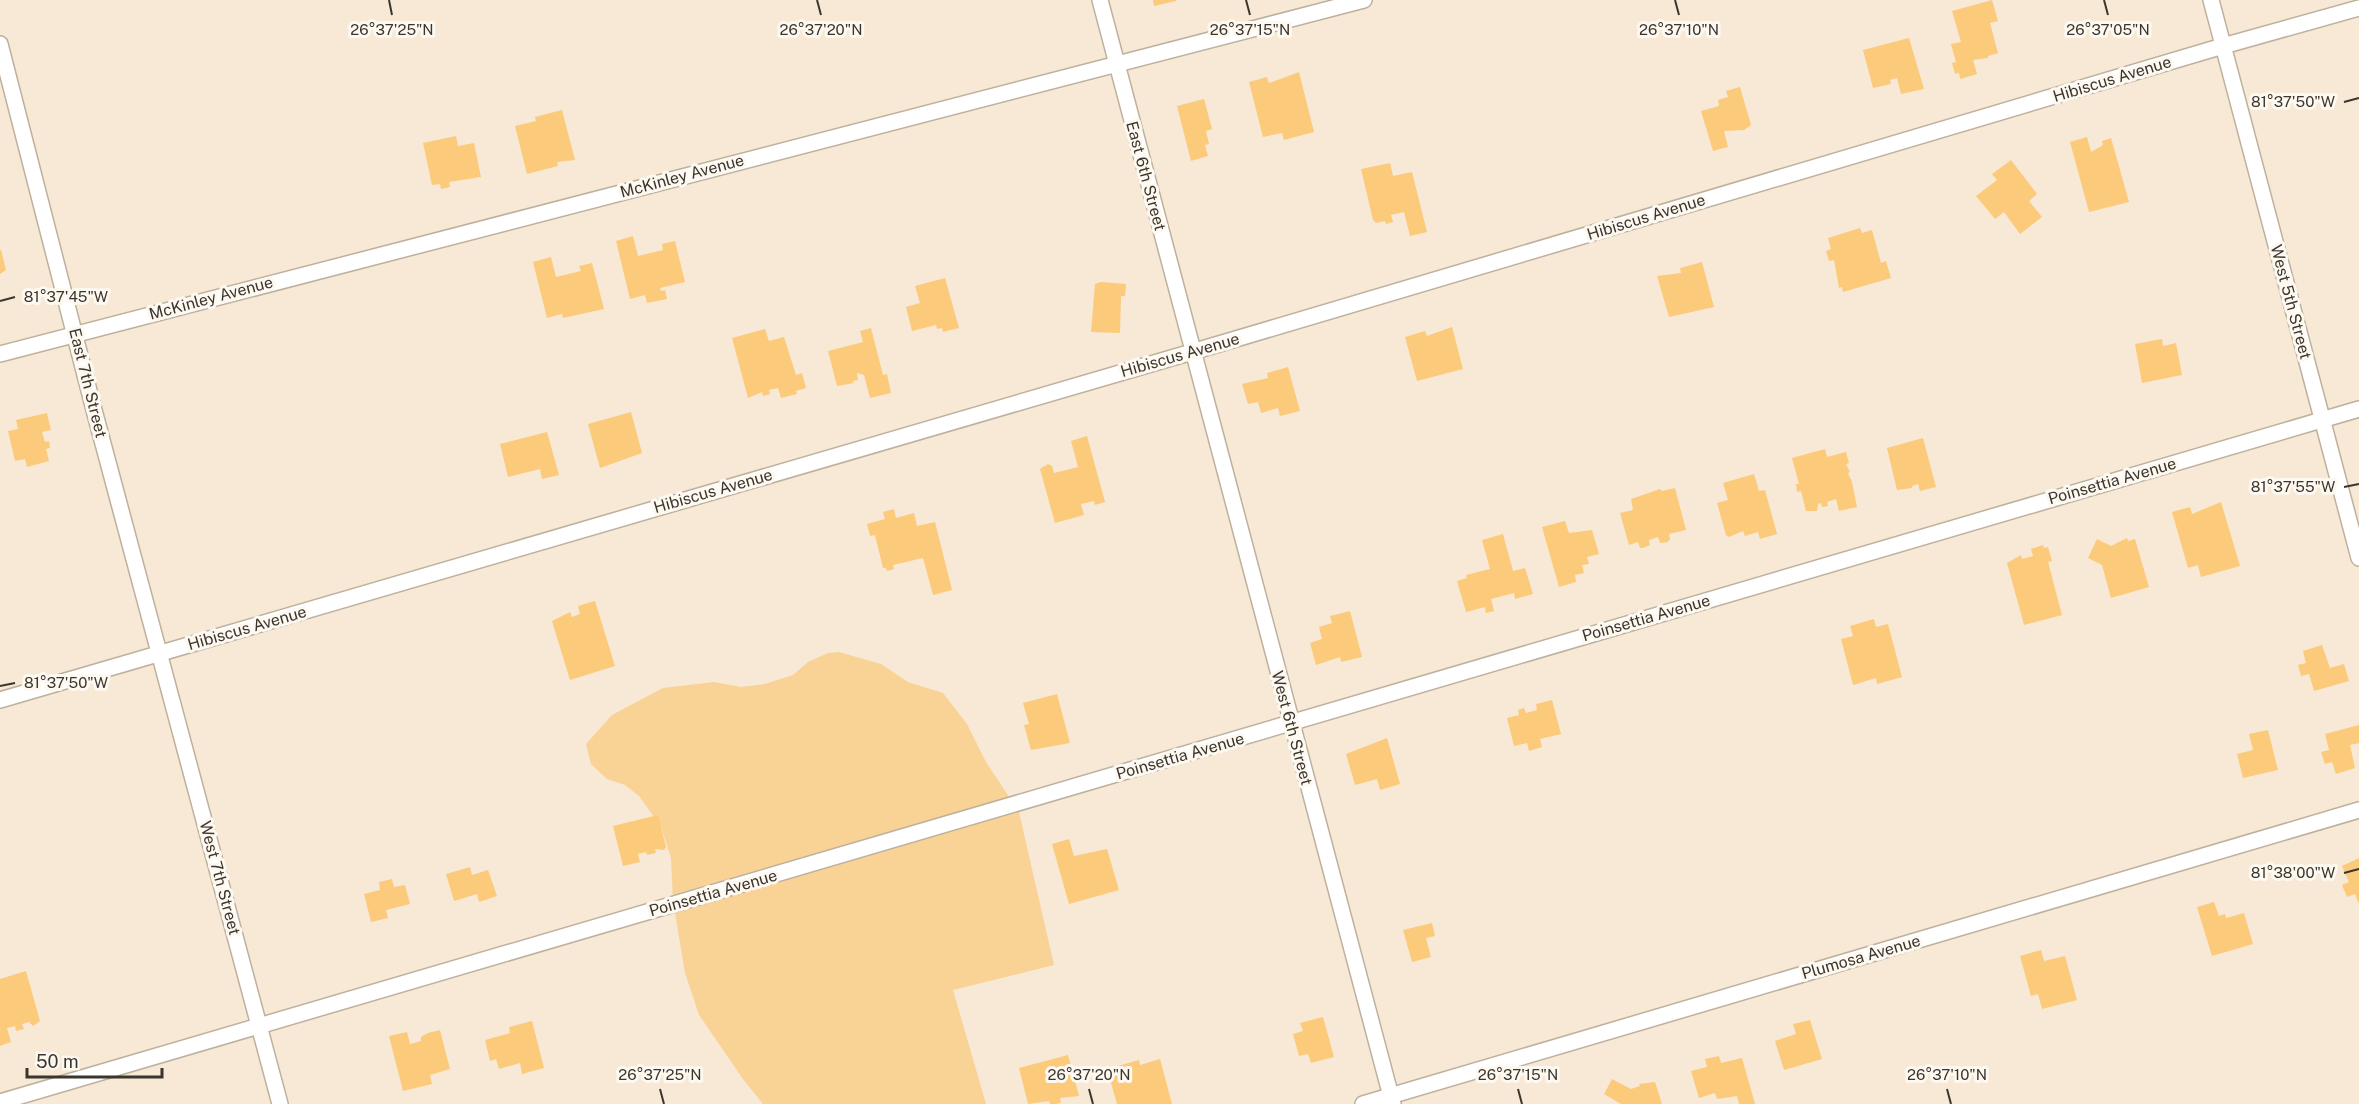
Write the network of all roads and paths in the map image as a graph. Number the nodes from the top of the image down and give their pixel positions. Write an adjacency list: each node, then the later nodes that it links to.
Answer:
1 (1100, 0): 7 (street, East 6th Street)
2 (1364, 0): 7 (street, McKinley Avenue)
3 (2211, 0): 6 (street, West 5th Street)
4 (2359, 8): 6 (street, Hibiscus Avenue)
5 (0, 44): 8 (street, East 7th Street)
6 (2223, 46): 9 (street, Hibiscus Avenue); 12 (street, West 5th Street)
7 (1116, 64): 8 (street, McKinley Avenue); 9 (street, East 6th Street)
8 (75, 335): 10 (street, McKinley Avenue); 14 (street, East 7th Street)
9 (1192, 352): 14 (street, Hibiscus Avenue); 16 (street, West 6th Street)
10 (0, 354)
11 (2359, 409): 12 (street, Poinsettia Avenue)
12 (2322, 420): 13 (street, West 5th Street); 16 (street, Poinsettia Avenue)
13 (2359, 558)
14 (161, 653): 15 (street, Hibiscus Avenue); 18 (street, West 7th Street)
15 (0, 700)
16 (1291, 723): 18 (street, Poinsettia Avenue); 19 (street, West 6th Street)
17 (2359, 810): 19 (street, Plumosa Avenue)
18 (260, 1026): 20 (street, Poinsettia Avenue); 21 (street, West 7th Street)
19 (1392, 1099): 22 (street, Plumosa Avenue)
20 (0, 1102)
21 (280, 1104)
22 (1363, 1104)

